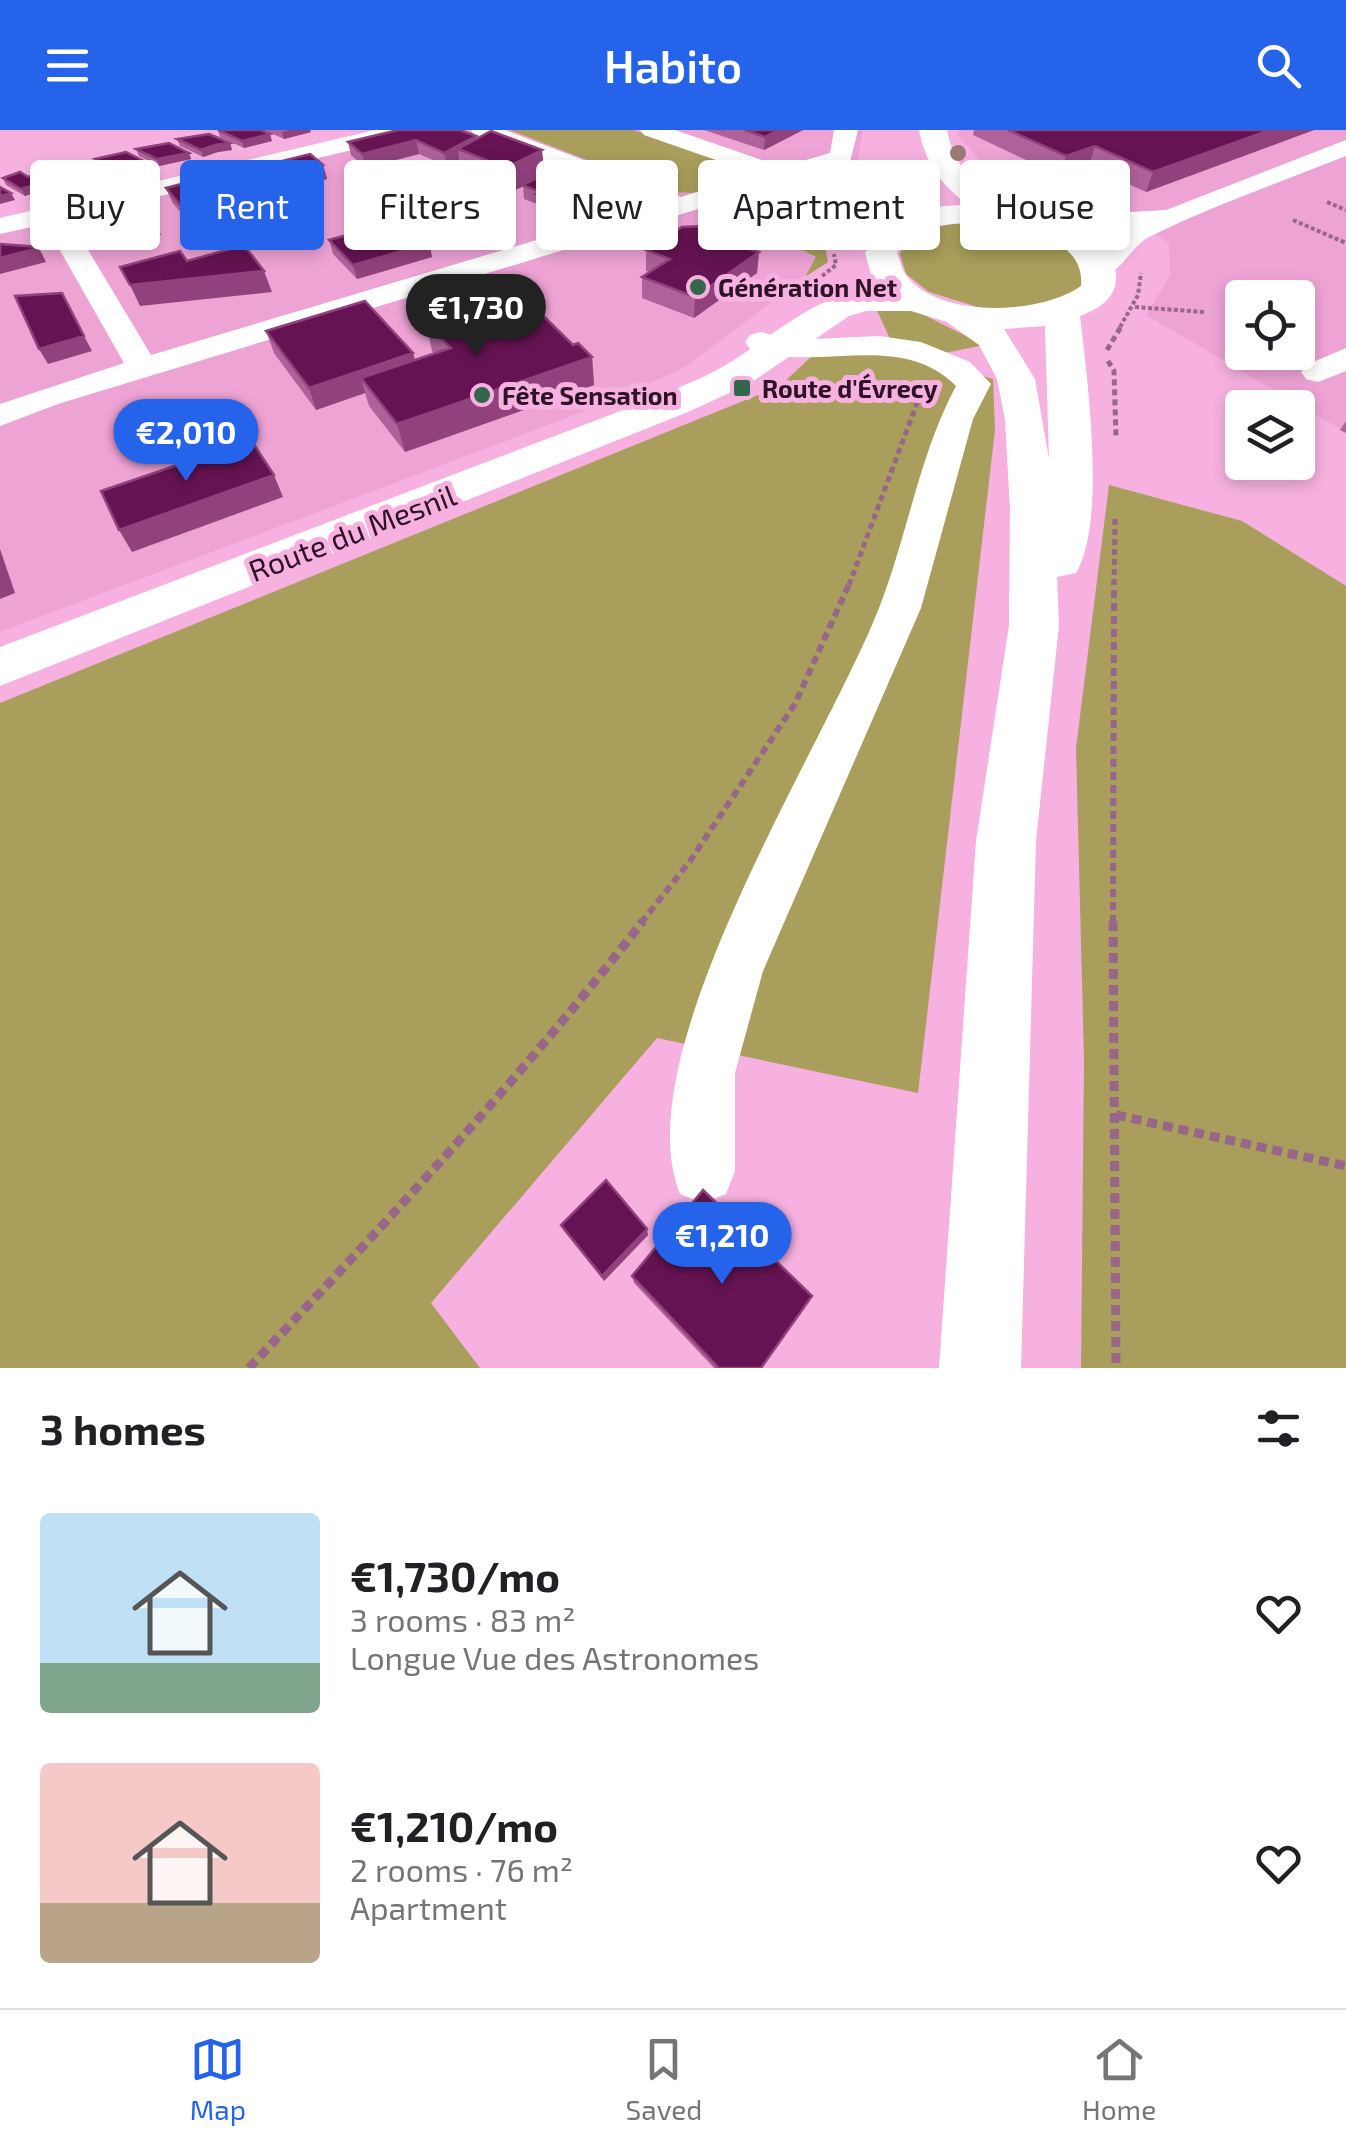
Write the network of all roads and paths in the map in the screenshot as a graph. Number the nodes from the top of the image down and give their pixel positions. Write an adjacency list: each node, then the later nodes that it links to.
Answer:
1 (406, 130): 8 (street)
2 (483, 130): 18 (street)
3 (652, 130): 9 (street)
4 (846, 130): 10 (street)
5 (913, 130): 11 (main road)
6 (932, 130): 13 (main road)
7 (1346, 147): 15 (street)
8 (328, 148): 12 (street); 14 (street)
9 (739, 160)
10 (829, 160)
11 (914, 160)
12 (344, 163)
13 (960, 184)
14 (160, 188)
15 (1218, 197): 21 (street); 30 (street)
16 (698, 201): 18 (street)
17 (1327, 202): 19 (path)
18 (681, 206): 38 (street)
19 (1346, 210)
20 (30, 219): 23 (street)
21 (1130, 219)
22 (1293, 220): 24 (path)
23 (0, 226)
24 (1346, 243)
25 (73, 250): 38 (street)
26 (870, 250): 29 (street)
27 (884, 250): 29 (main road, Route du Mesnil)
28 (1084, 250): 30 (main road)
29 (881, 257): 31 (main road); 35 (main road, Route du Mesnil)
30 (1100, 269): 34 (main road)
31 (939, 307): 34 (main road, Route du Mesnil); 35 (main road, Route du Mesnil); 42 (main road)
32 (1134, 307): 33 (path)
33 (1204, 312)
34 (1062, 314): 42 (main road)
35 (769, 345): 36 (street); 43 (main road, Route du Mesnil)
36 (933, 356): 46 (street); 47 (path)
37 (1105, 356): 40 (path)
38 (143, 368): 39 (street)
39 (4, 415)
40 (1116, 450)
41 (1115, 507): 44 (path)
42 (1034, 626): 48 (main road)
43 (0, 667)
44 (1116, 1115): 45 (path); 49 (path)
45 (1346, 1166)
46 (703, 1171)
47 (249, 1368)
48 (980, 1368)
49 (1116, 1368)

